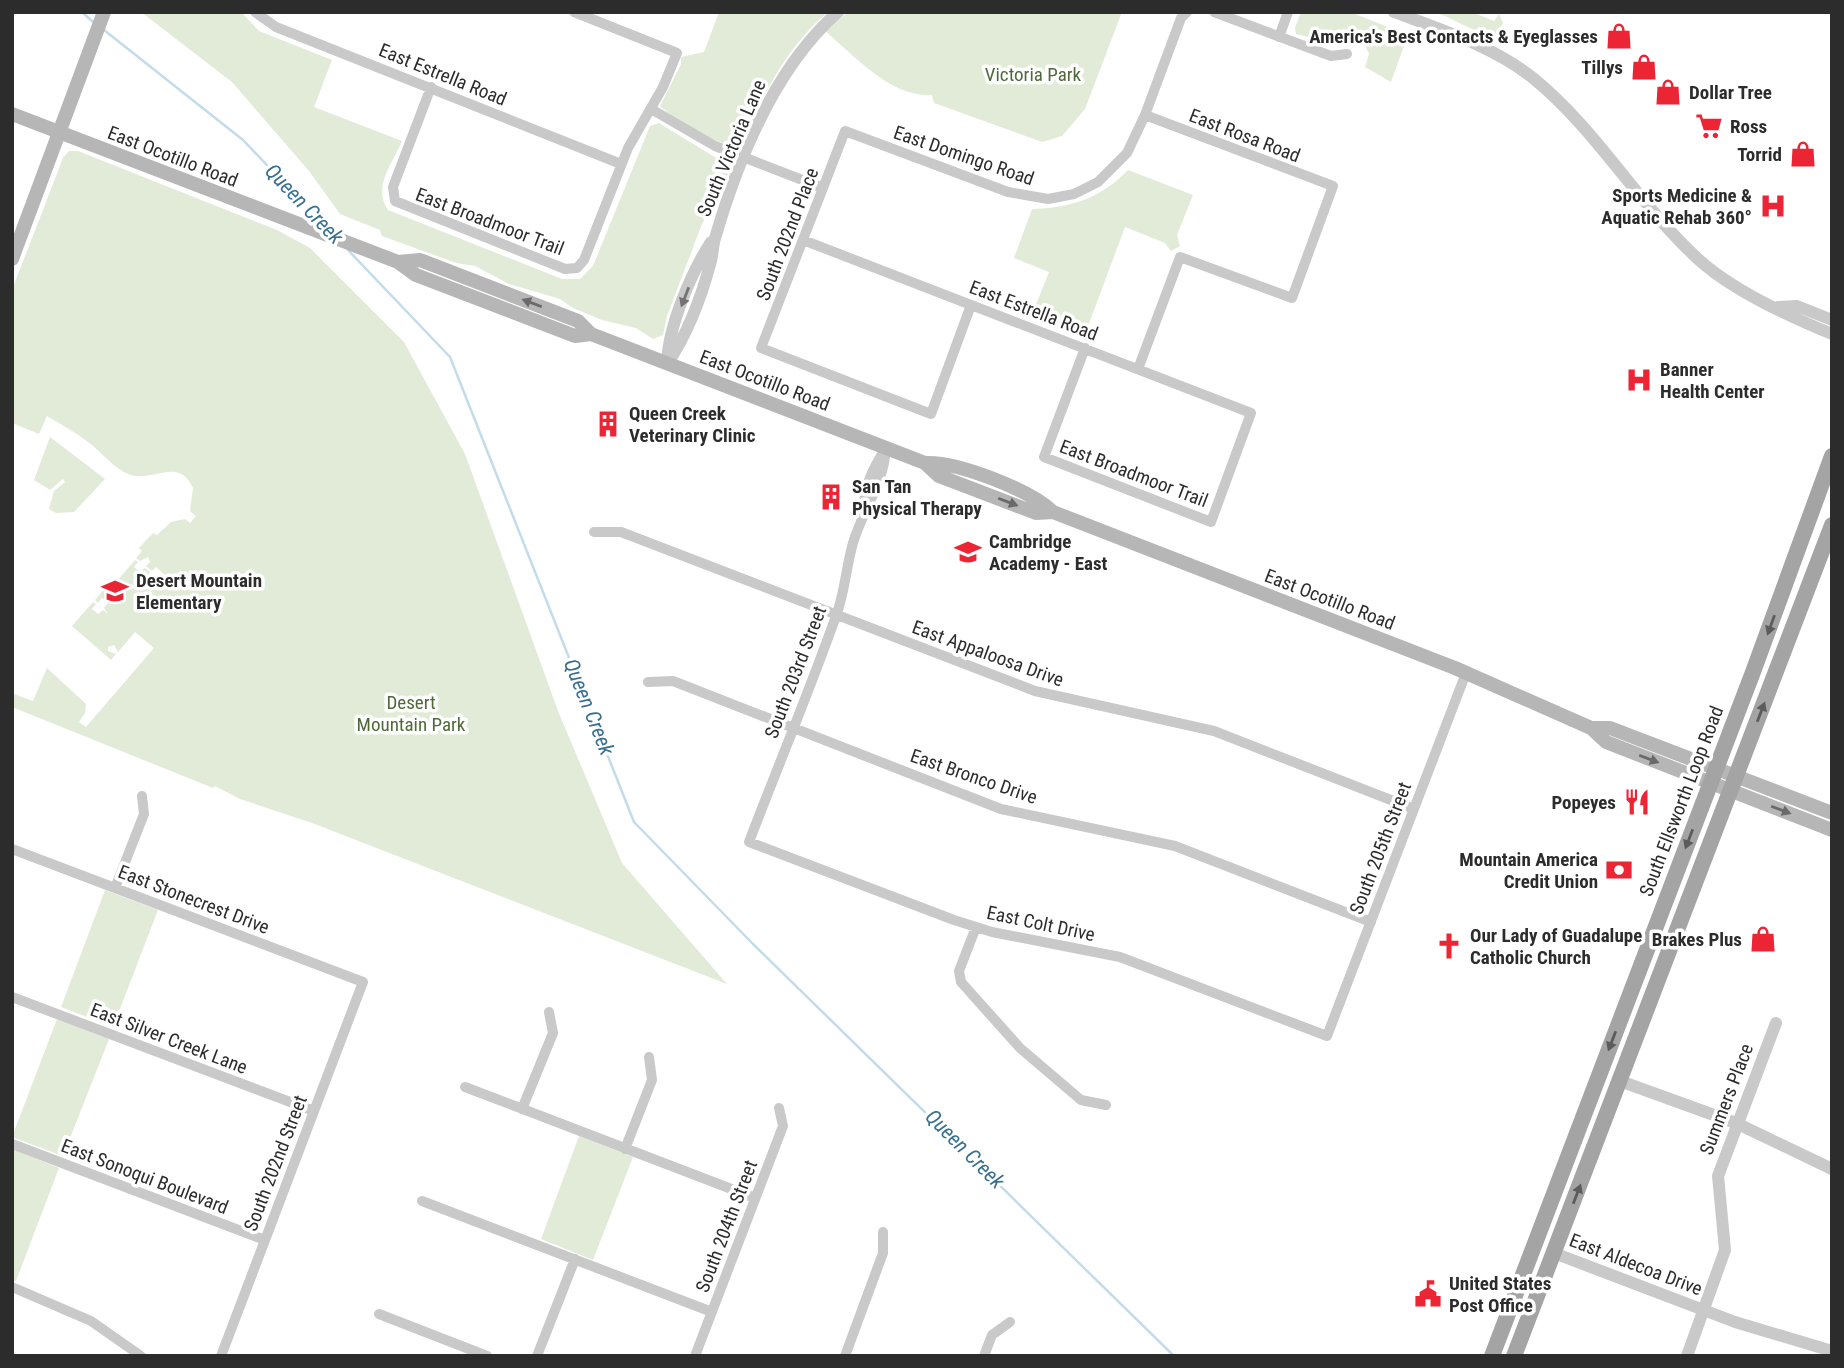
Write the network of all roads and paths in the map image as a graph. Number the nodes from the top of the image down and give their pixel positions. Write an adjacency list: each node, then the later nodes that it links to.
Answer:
1 (104, 12): 16 (main road)
2 (255, 12): 11 (street, East Estrella Road)
3 (573, 12): 12 (street)
4 (838, 12): 17 (street, South Victoria Lane)
5 (1187, 12): 14 (street)
6 (1214, 12): 9 (street)
7 (1288, 12): 9 (street)
8 (1394, 12): 23 (street)
9 (1279, 37): 10 (street)
10 (1347, 54)
11 (431, 87): 18 (street, East Estrella Road); 18 (street, East Broadmoor Trail)
12 (651, 108): 17 (street); 18 (street)
13 (12, 114): 16 (main road, East Ocotillo Road)
14 (1145, 115): 15 (street, East Domingo Road); 28 (street, East Rosa Road)
15 (845, 131): 19 (street, South 202nd Place)
16 (61, 133): 21 (main road); 27 (main road, East Ocotillo Road)
17 (745, 158): 19 (street); 27 (street, South Victoria Lane)
18 (621, 164)
19 (823, 188): 20 (street, South 202nd Place)
20 (803, 240): 22 (street, East Estrella Road); 22 (street, South 202nd Place)
21 (12, 259)
22 (971, 305): 26 (street, East Estrella Road)
23 (1778, 307): 24 (street); 25 (street)
24 (1832, 320)
25 (1832, 334)
26 (1085, 348): 28 (street, East Estrella Road); 31 (street, East Broadmoor Trail)
27 (667, 364): 29 (main road, East Ocotillo Road)
28 (1138, 369): 31 (street, East Estrella Road)
29 (886, 448): 34 (street, South 203rd Street); 35 (main road, East Ocotillo Road)
30 (1832, 456): 38 (main road, South Ellsworth Loop Road, one-way to 38)
31 (1211, 522)
32 (1832, 525): 39 (main road, one-way to 32)
33 (594, 532): 34 (street, East Appaloosa Drive)
34 (837, 615): 37 (street, South 203rd Street); 41 (street, East Appaloosa Drive)
35 (1466, 673): 38 (main road, East Ocotillo Road); 41 (street, South 205th Street)
36 (648, 682): 37 (street, East Bronco Drive)
37 (792, 728): 44 (street, South 203rd Street); 47 (street, East Bronco Drive)
38 (1714, 776): 39 (main road, East Ocotillo Road); 55 (main road, South Ellsworth Loop Road, one-way to 55)
39 (1734, 783): 42 (main road, East Ocotillo Road); 43 (main road, East Ocotillo Road, one-way to 43); 56 (main road)
40 (142, 796): 46 (street)
41 (1414, 809): 47 (street, South 205th Street)
42 (1832, 813)
43 (1832, 830)
44 (749, 842): 48 (street, East Colt Drive)
45 (12, 849): 46 (street, East Stonecrest Drive)
46 (115, 888): 49 (street, East Stonecrest Drive)
47 (1371, 922): 53 (street, South 205th Street)
48 (976, 927): 53 (street, East Colt Drive); 58 (street)
49 (363, 982): 61 (street, South 202nd Street)
50 (12, 997): 61 (street, East Silver Creek Lane)
51 (549, 1013): 60 (street)
52 (1776, 1023): 62 (street, Summers Place)
53 (1327, 1036)
54 (649, 1057): 64 (street)
55 (1600, 1074): 56 (main road); 70 (main road, South Ellsworth Loop Road)
56 (1620, 1081): 62 (street); 71 (main road, one-way to 56)
57 (465, 1087): 60 (street)
58 (1106, 1105)
59 (779, 1108): 66 (street, South 204th Street)
60 (522, 1109): 64 (street)
61 (314, 1111): 69 (street, South 202nd Street)
62 (1736, 1124): 65 (street); 74 (street, Summers Place)
63 (12, 1144): 69 (street, East Sonoqui Boulevard)
64 (625, 1149): 66 (street)
65 (1832, 1169)
66 (755, 1199): 75 (street, South 204th Street)
67 (422, 1201): 72 (street)
68 (883, 1232): 84 (street)
69 (265, 1240): 80 (street, South 202nd Street)
70 (1533, 1247): 71 (main road); 86 (main road, South Ellsworth Loop Road)
71 (1554, 1253): 74 (street, East Aldecoa Drive); 87 (main road)
72 (575, 1259): 75 (street); 82 (street)
73 (12, 1287): 79 (street)
74 (1705, 1311): 78 (street, East Aldecoa Drive); 88 (street, Summers Place)
75 (712, 1312): 83 (street, South 204th Street)
76 (379, 1314): 81 (street)
77 (1010, 1322): 85 (street)
78 (1832, 1351)
79 (141, 1356)
80 (220, 1356)
81 (487, 1356)
82 (537, 1356)
83 (695, 1356)
84 (845, 1356)
85 (984, 1356)
86 (1492, 1356)
87 (1514, 1356)
88 (1687, 1356)

